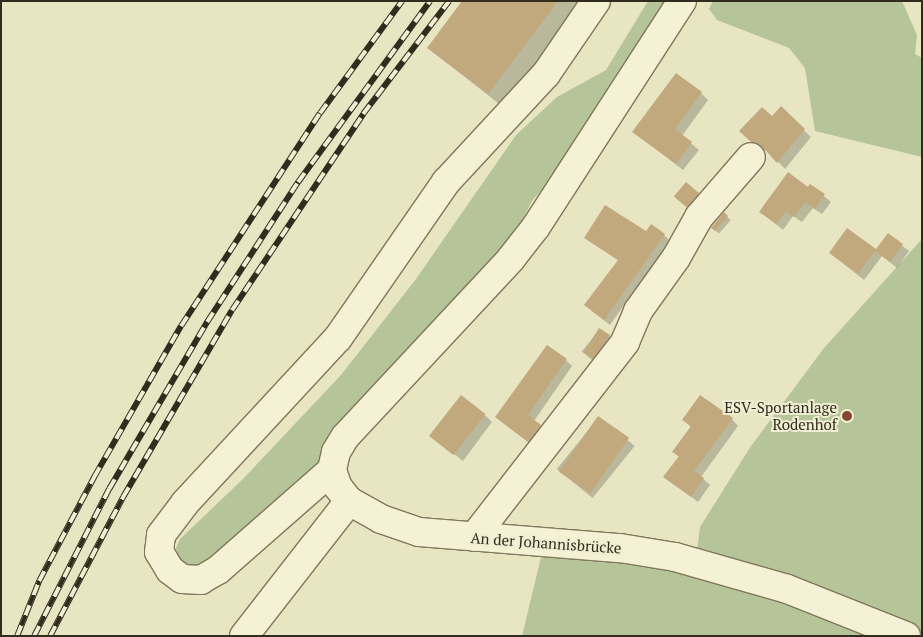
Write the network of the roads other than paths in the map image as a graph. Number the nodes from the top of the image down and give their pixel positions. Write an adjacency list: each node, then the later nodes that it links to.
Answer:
1 (596, 1): 4 (street)
2 (682, 1): 4 (street)
3 (751, 157): 6 (street)
4 (332, 470): 5 (street)
5 (349, 501): 6 (street, An der Johannisbrücke); 7 (street)
6 (474, 538): 8 (street, An der Johannisbrücke)
7 (244, 636)
8 (906, 636)

